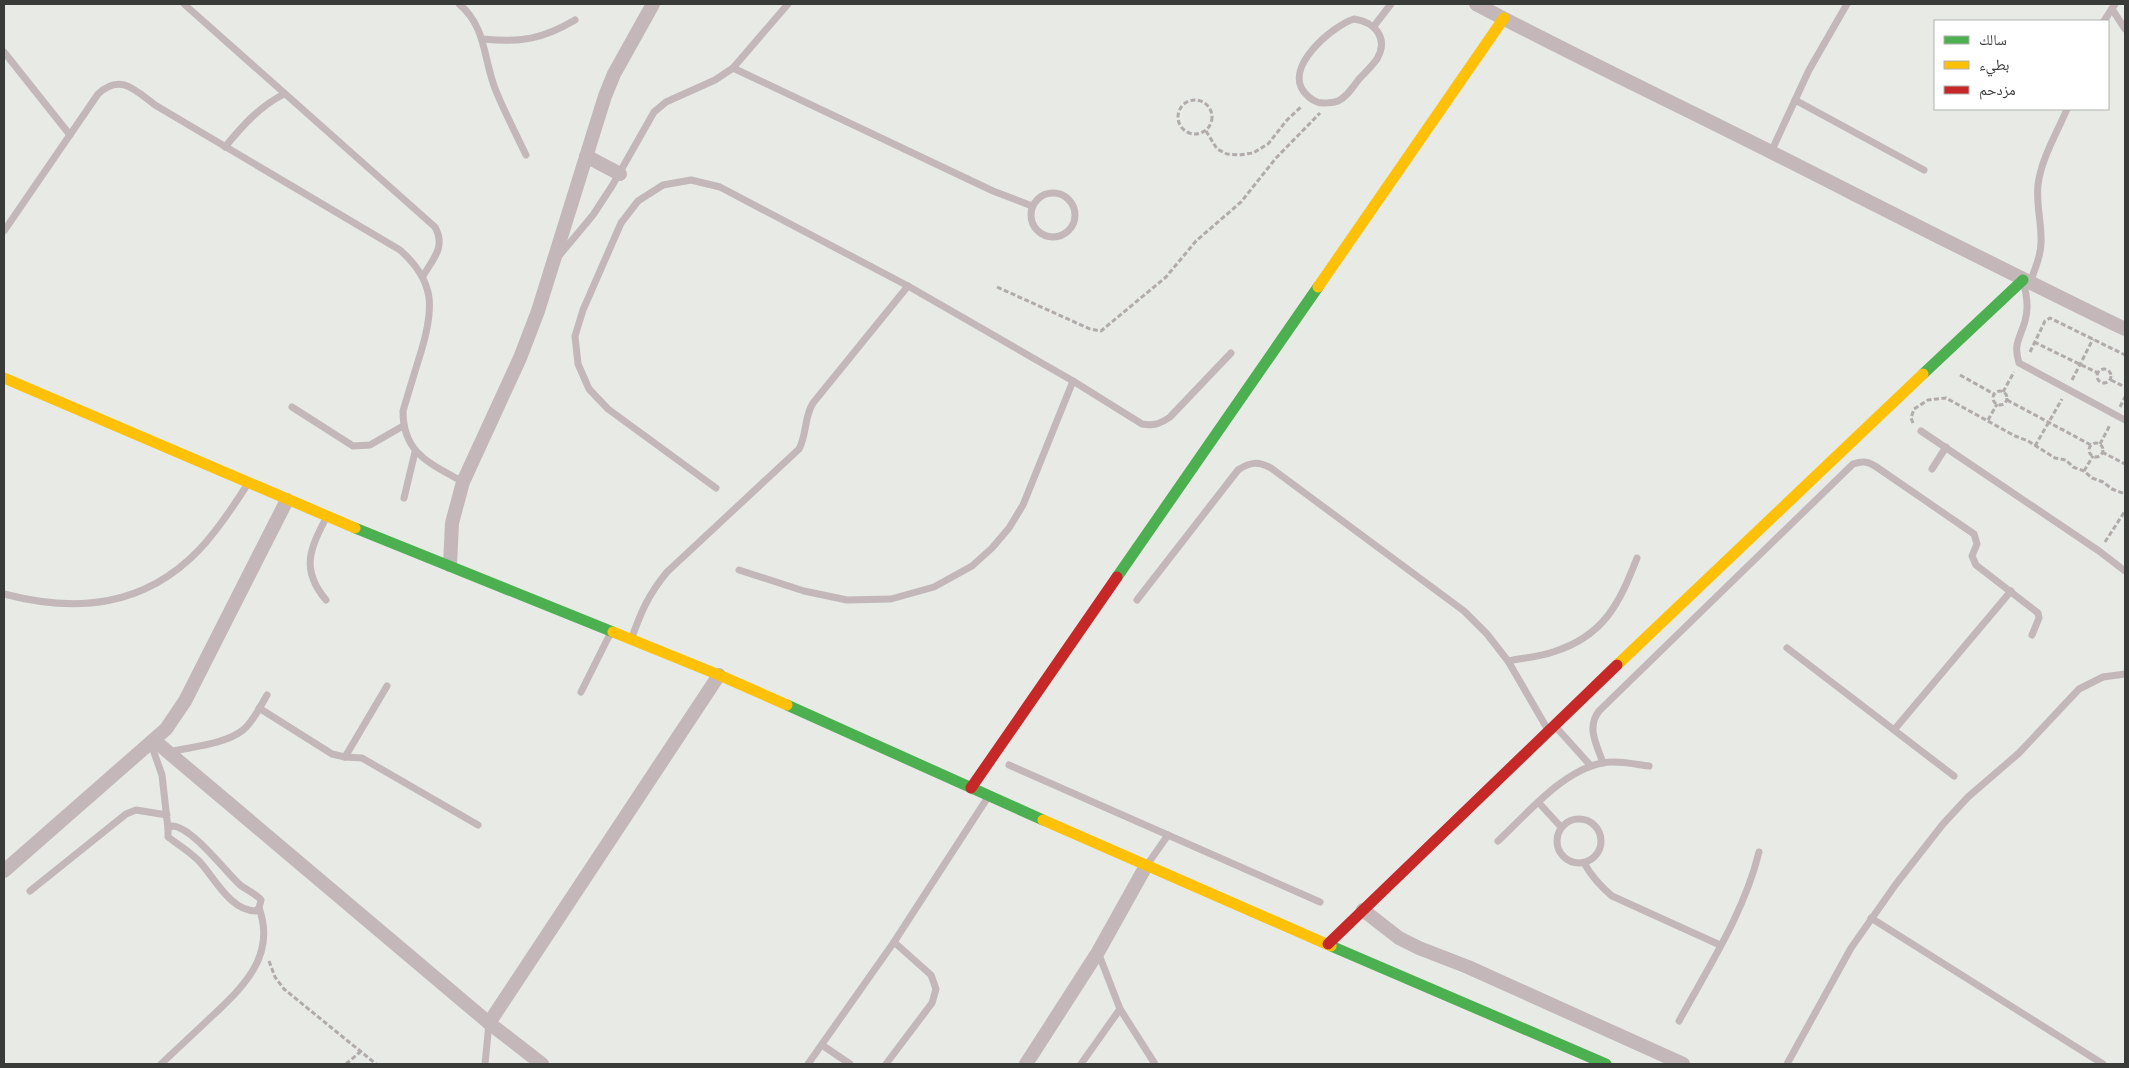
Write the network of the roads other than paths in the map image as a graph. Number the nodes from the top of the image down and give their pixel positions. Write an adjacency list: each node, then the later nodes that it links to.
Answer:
1 (184, 4): 17 (lane)
2 (459, 4): 14 (lane)
3 (653, 4): 24 (street)
4 (788, 4): 16 (lane)
5 (1391, 4): 12 (lane)
6 (1476, 4): 9 (street)
7 (1847, 4): 18 (lane)
8 (2114, 6): 11 (lane); 13 (lane)
9 (1500, 12): 22 (street); 79 (street)
10 (575, 20): 14 (lane)
11 (2105, 20)
12 (1374, 26): 12 (lane)
13 (2125, 29)
14 (483, 39): 23 (lane)
15 (4, 52): 20 (lane)
16 (733, 68): 26 (lane); 27 (lane)
17 (284, 94): 21 (lane); 30 (lane)
18 (1795, 100): 22 (lane); 25 (lane)
19 (2067, 110): 31 (lane)
20 (70, 135): 21 (lane); 28 (lane)
21 (225, 147): 30 (lane)
22 (1771, 152): 31 (street)
23 (526, 154)
24 (586, 156): 26 (street); 29 (street)
25 (1924, 170)
26 (620, 174): 29 (lane)
27 (1032, 206): 27 (lane)
28 (4, 231)
29 (553, 263): 44 (street)
30 (423, 276): 39 (lane)
31 (2026, 282): 33 (street); 38 (lane); 69 (street)
32 (908, 286): 36 (lane); 46 (lane); 60 (lane)
33 (2125, 329)
34 (1231, 353): 36 (lane)
35 (4, 378): 45 (street)
36 (1073, 381): 52 (lane)
37 (292, 407): 39 (lane)
38 (2125, 420)
39 (403, 426): 42 (lane)
40 (1921, 431): 41 (lane)
41 (1946, 447): 43 (lane); 53 (lane)
42 (415, 452): 44 (lane); 47 (lane)
43 (1932, 469)
44 (463, 482): 51 (street)
45 (249, 483): 48 (street); 55 (lane)
46 (716, 488)
47 (404, 498)
48 (287, 500): 49 (street); 71 (street)
49 (327, 516): 51 (street); 56 (lane)
50 (1637, 558): 62 (lane)
51 (450, 565): 58 (street)
52 (739, 570)
53 (2125, 571)
54 (2011, 591): 59 (lane); 70 (lane); 74 (lane)
55 (4, 594)
56 (326, 600)
57 (1137, 600): 62 (lane)
58 (611, 632): 60 (street); 66 (lane)
59 (2032, 635)
60 (631, 640): 64 (street)
61 (1787, 648): 70 (lane)
62 (1508, 661): 69 (lane)
63 (2125, 674): 96 (lane)
64 (719, 675): 79 (street); 103 (street)
65 (387, 686): 73 (lane)
66 (582, 692)
67 (267, 695): 68 (lane)
68 (259, 708): 72 (lane); 73 (lane)
69 (1552, 728): 76 (lane); 95 (street)
70 (1894, 730): 78 (lane)
71 (153, 743): 72 (street); 82 (lane); 91 (street)
72 (168, 752): 103 (street)
73 (345, 757): 83 (lane)
74 (1603, 763): 76 (lane); 77 (lane)
75 (1009, 765): 86 (lane)
76 (1591, 766): 81 (lane)
77 (1648, 766)
78 (1954, 776)
79 (971, 788): 80 (street)
80 (988, 796): 90 (street); 97 (lane)
81 (1539, 803): 84 (lane); 87 (lane)
82 (167, 815): 85 (lane); 92 (lane)
83 (478, 825)
84 (1561, 827): 89 (lane); 89 (lane)
85 (168, 829): 94 (lane); 94 (lane)
86 (1168, 834): 90 (lane); 93 (lane)
87 (1498, 841)
88 (1760, 852): 99 (lane)
89 (1584, 863): 99 (lane)
90 (1146, 866): 98 (street); 100 (street)
91 (4, 870)
92 (30, 891)
93 (1320, 902)
94 (259, 908): 105 (lane)
95 (1363, 910): 98 (street); 115 (street)
96 (1871, 918): 116 (lane); 117 (lane)
97 (894, 942): 104 (lane); 110 (lane)
98 (1328, 944): 114 (street)
99 (1720, 945): 102 (lane)
100 (1098, 952): 101 (lane); 111 (street)
101 (1120, 1009): 112 (lane); 113 (lane)
102 (1679, 1021)
103 (489, 1023): 106 (lane); 107 (street)
104 (822, 1044): 108 (lane); 109 (lane)
105 (161, 1064)
106 (485, 1064)
107 (542, 1064)
108 (808, 1064)
109 (850, 1064)
110 (886, 1064)
111 (1026, 1064)
112 (1081, 1064)
113 (1155, 1064)
114 (1606, 1064)
115 (1683, 1064)
116 (1787, 1064)
117 (2103, 1064)

